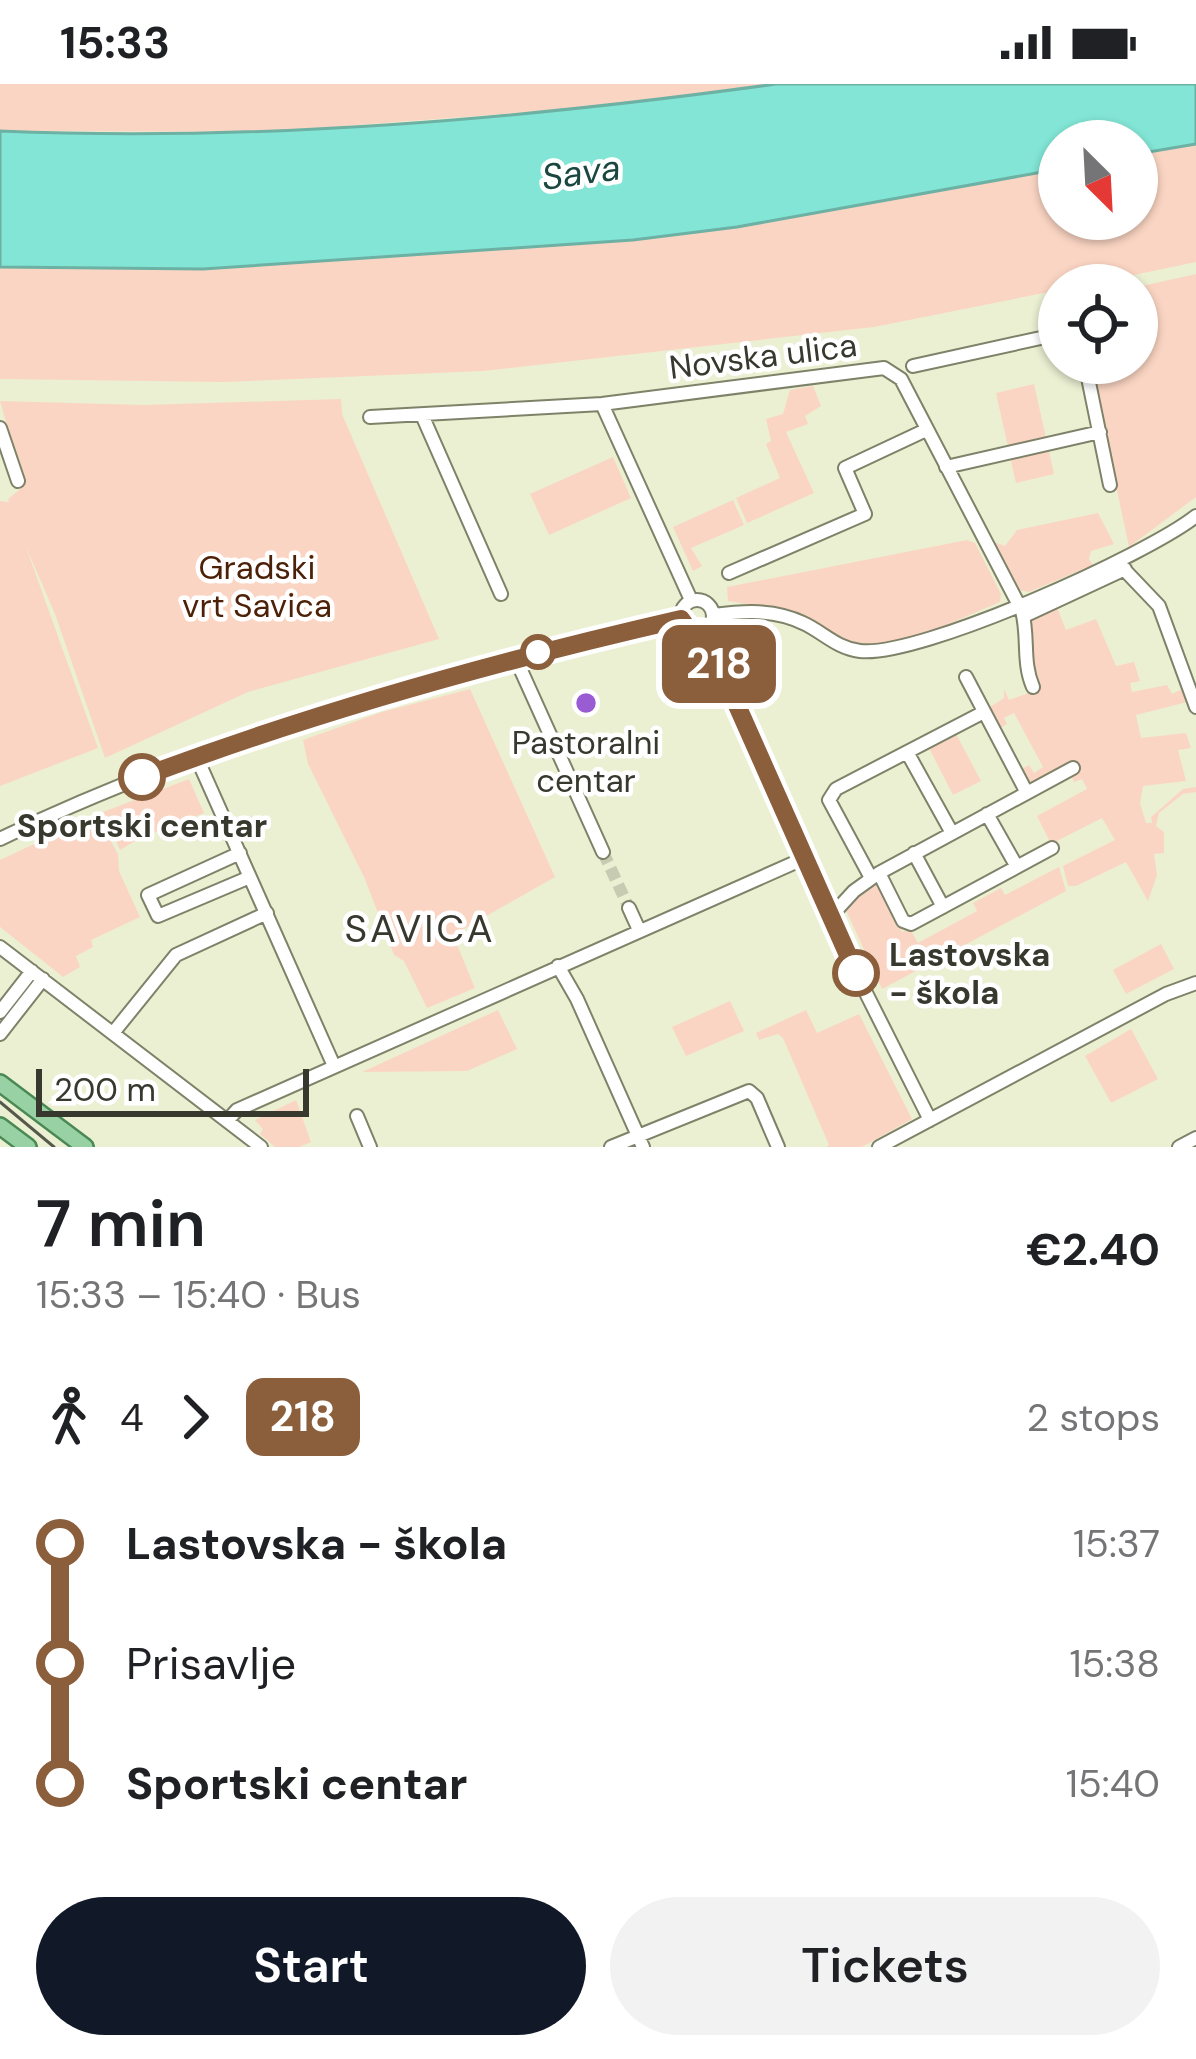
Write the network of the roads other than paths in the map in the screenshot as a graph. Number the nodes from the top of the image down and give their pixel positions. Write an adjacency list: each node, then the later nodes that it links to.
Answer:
1 (1038, 339): 2 (street)
2 (913, 366)
3 (1090, 384): 9 (street)
4 (602, 404): 5 (street); 8 (street, Novska ulica); 17 (street)
5 (422, 415): 6 (street); 16 (street)
6 (370, 417)
7 (0, 428): 11 (street)
8 (926, 430): 10 (street, Novska ulica); 15 (street)
9 (1100, 432): 10 (street); 12 (street)
10 (946, 467): 18 (street, Novska ulica)
11 (18, 482)
12 (1110, 485)
13 (1196, 516): 14 (street)
14 (1121, 566): 18 (street); 25 (street)
15 (729, 574)
16 (501, 594)
17 (691, 601): 19 (street); 20 (street)
18 (1021, 610): 19 (street); 24 (street)
19 (713, 615): 21 (street)
20 (681, 619): 21 (street); 22 (street)
21 (704, 631): 38 (street)
22 (515, 657): 28 (street); 35 (street)
23 (966, 677): 26 (street)
24 (1033, 687)
25 (1196, 707)
26 (984, 712): 27 (street); 30 (street)
27 (907, 752): 32 (street); 40 (street)
28 (196, 756): 33 (street); 37 (street)
29 (1073, 768): 30 (street)
30 (1027, 793): 31 (street)
31 (987, 814): 32 (street); 39 (street)
32 (952, 833): 36 (street)
33 (0, 838)
34 (1052, 848): 39 (street)
35 (603, 852)
36 (914, 853): 40 (street); 42 (street)
37 (240, 854): 41 (street); 41 (street)
38 (805, 858): 45 (street); 46 (street)
39 (1017, 867): 42 (street)
40 (875, 875): 42 (street); 45 (street)
41 (250, 877): 44 (street)
42 (943, 907)
43 (628, 908): 46 (street)
44 (266, 913): 52 (street); 54 (street)
45 (831, 916): 57 (street)
46 (639, 930): 48 (street)
47 (0, 946): 49 (street)
48 (558, 966): 54 (street); 61 (street)
49 (37, 975): 51 (street); 52 (street); 53 (street)
50 (1193, 983): 57 (street)
51 (0, 1012)
52 (112, 1033): 58 (street)
53 (0, 1034)
54 (334, 1066): 58 (street)
55 (0, 1083): 63 (main road)
56 (356, 1116): 65 (street)
57 (930, 1120): 68 (street)
58 (227, 1121): 64 (street)
59 (0, 1126): 62 (main road)
60 (1196, 1138): 69 (street)
61 (640, 1142): 66 (street); 67 (street)
62 (28, 1147)
63 (85, 1147)
64 (261, 1147)
65 (370, 1147)
66 (611, 1147)
67 (778, 1147)
68 (879, 1147)
69 (1179, 1147)

